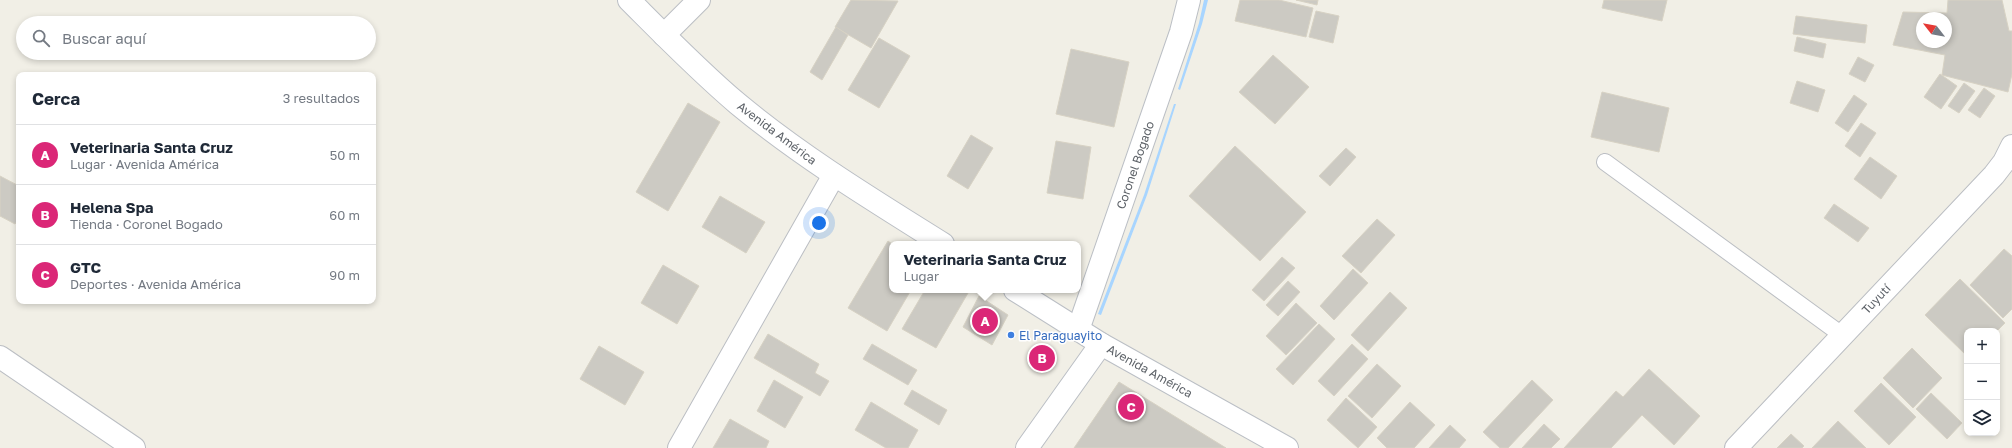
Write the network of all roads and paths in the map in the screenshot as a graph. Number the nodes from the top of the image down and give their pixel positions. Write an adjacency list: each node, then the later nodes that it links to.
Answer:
1 (629, 0): 4 (street, Avenida América)
2 (699, 0): 4 (street)
3 (1189, 0): 10 (street, Coronel Bogado)
4 (664, 35): 7 (street, Avenida América)
5 (2009, 158): 11 (street, Tuyutí)
6 (1605, 162): 11 (lane)
7 (834, 175): 8 (street, Avenida América); 15 (street)
8 (938, 241)
9 (1020, 293): 10 (street, Avenida América)
10 (1078, 330): 12 (street, Avenida América)
11 (1842, 335): 18 (street, Tuyutí)
12 (1101, 344): 16 (street); 17 (street, Avenida América)
13 (0, 357): 14 (street)
14 (134, 448)
15 (679, 448)
16 (1028, 448)
17 (1287, 448)
18 (1736, 448)

